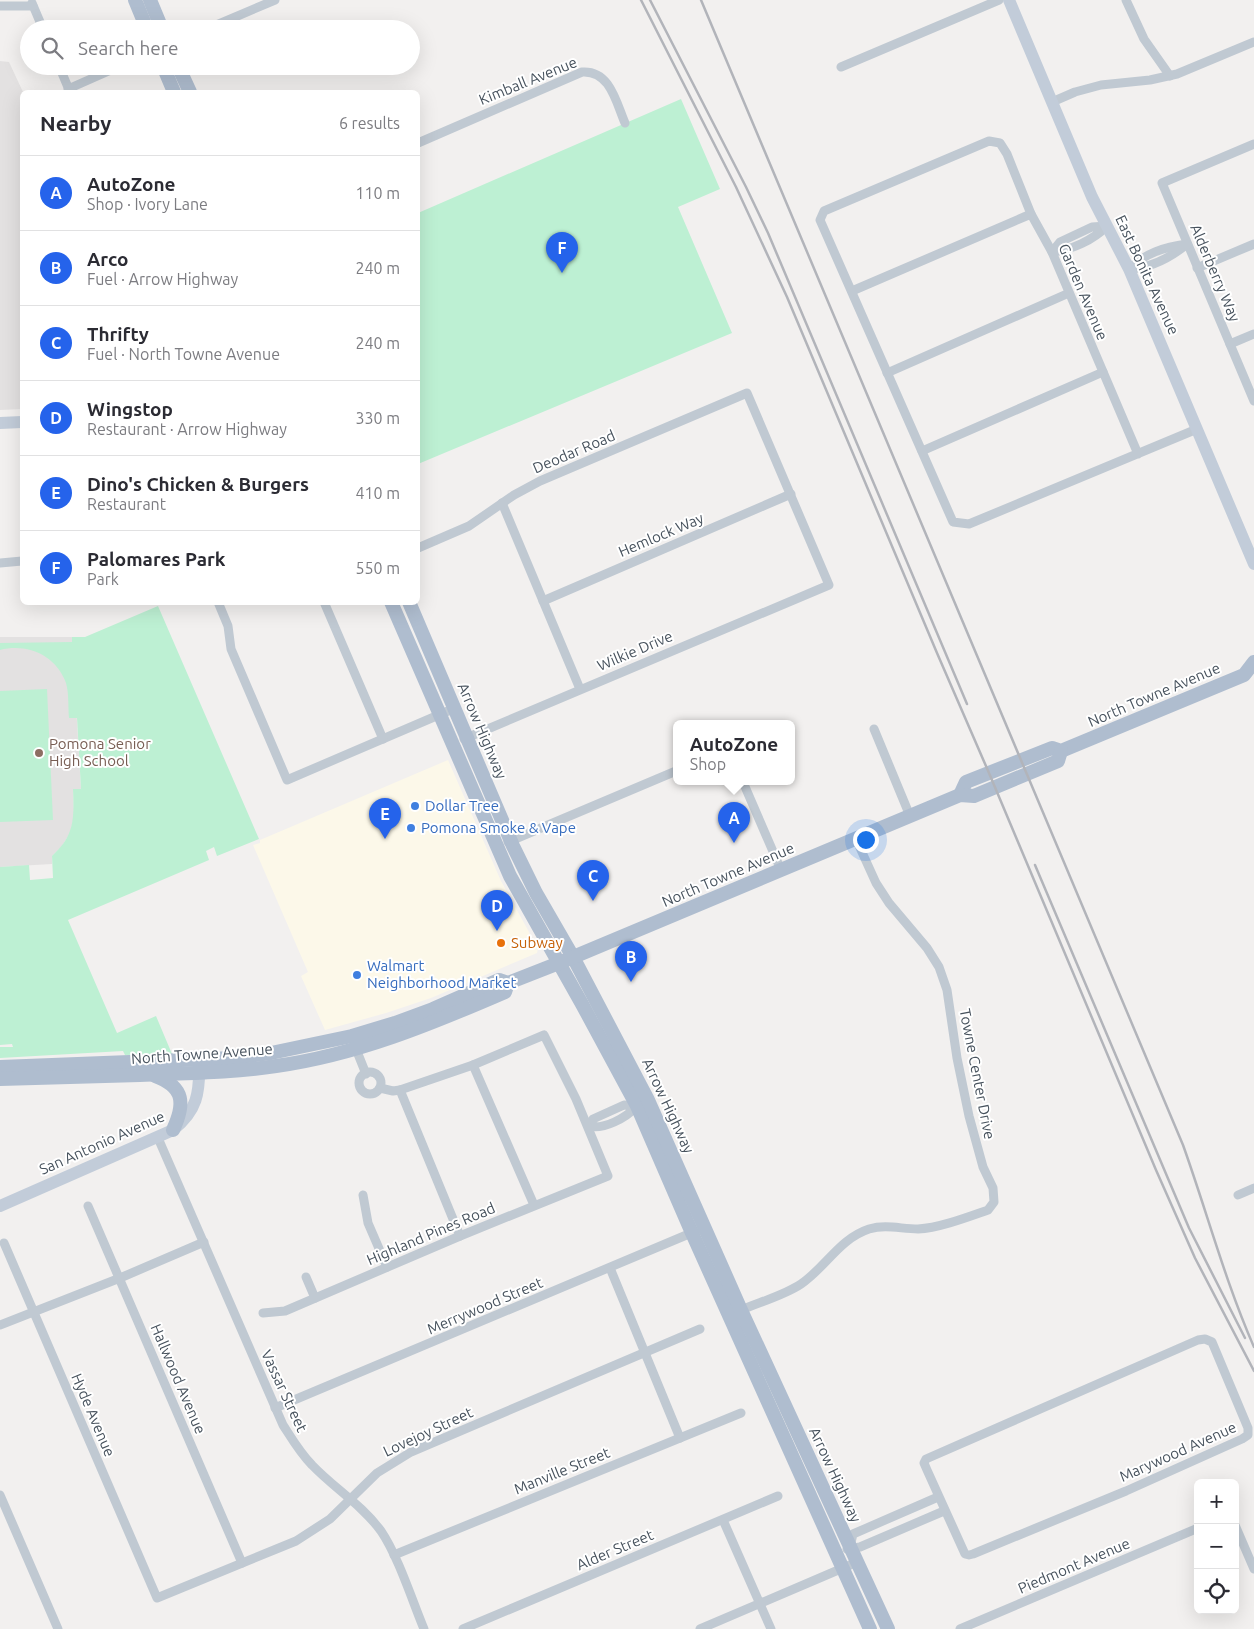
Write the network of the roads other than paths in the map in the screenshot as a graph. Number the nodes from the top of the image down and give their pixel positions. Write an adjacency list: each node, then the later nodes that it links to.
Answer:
1 (135, 0): 10 (main road)
2 (150, 0): 11 (main road)
3 (999, 0): 14 (street)
4 (1009, 0): 24 (main road, East Bonita Avenue)
5 (1126, 0): 19 (street)
6 (269, 1): 12 (street)
7 (32, 3): 8 (street); 9 (street)
8 (0, 6)
9 (39, 20)
10 (143, 20)
11 (158, 20)
12 (227, 20)
13 (1254, 42): 19 (street)
14 (841, 67)
15 (63, 75): 20 (street)
16 (102, 75): 21 (street)
17 (167, 75): 22 (main road)
18 (182, 75): 23 (main road)
19 (1170, 76): 24 (street)
20 (69, 90)
21 (71, 90)
22 (173, 90)
23 (189, 90)
24 (1052, 102): 29 (main road, East Bonita Avenue)
25 (625, 123): 26 (street, Kimball Avenue)
26 (420, 142)
27 (1254, 144): 30 (street, Alderberry Way)
28 (1031, 214): 32 (street, Garden Avenue); 35 (street); 35 (street, Garden Avenue)
29 (1107, 226): 32 (street); 34 (main road, East Bonita Avenue)
30 (1187, 244): 33 (street, Alderberry Way); 34 (street)
31 (1254, 244): 33 (street)
32 (1052, 252): 36 (street, Garden Avenue)
33 (1197, 268): 38 (street, Alderberry Way)
34 (1129, 269): 44 (main road, East Bonita Avenue)
35 (852, 291): 40 (street)
36 (1069, 293): 39 (street, Garden Avenue); 40 (street)
37 (1254, 334): 38 (street)
38 (1230, 344): 41 (street, Alderberry Way)
39 (1103, 372): 45 (street); 46 (street, Garden Avenue)
40 (887, 373): 45 (street)
41 (1254, 401)
42 (20, 422): 43 (main road)
43 (0, 423)
44 (1197, 428): 46 (street); 52 (main road, East Bonita Avenue)
45 (922, 451): 46 (street)
46 (1138, 454)
47 (790, 494): 48 (street, Deodar Road); 53 (street, Hemlock Way); 60 (street, Wilkie Drive)
48 (502, 503): 49 (street, Deodar Road); 53 (street)
49 (420, 547)
50 (20, 561): 51 (street)
51 (0, 563)
52 (1254, 564)
53 (543, 601): 60 (street)
54 (219, 605): 65 (street)
55 (325, 605): 65 (street)
56 (392, 605): 62 (main road, Arrow Highway)
57 (410, 605): 61 (main road, Arrow Highway)
58 (1254, 662): 59 (main road, North Towne Avenue)
59 (1249, 675): 69 (main road, North Towne Avenue)
60 (580, 689): 64 (street, Wilkie Drive)
61 (455, 708): 62 (street); 64 (main road, Arrow Highway)
62 (441, 715): 65 (street); 66 (main road, Arrow Highway)
63 (874, 729): 69 (street)
64 (467, 738): 66 (street, Wilkie Drive); 71 (main road, Arrow Highway)
65 (383, 739)
66 (453, 744): 72 (main road, Arrow Highway)
67 (673, 772): 71 (street)
68 (744, 785): 73 (street)
69 (910, 816): 70 (main road, North Towne Avenue)
70 (856, 839): 73 (main road, North Towne Avenue); 105 (street, Towne Center Drive)
71 (511, 840): 72 (street); 74 (main road, Arrow Highway)
72 (496, 847): 75 (main road, Arrow Highway)
73 (781, 870): 74 (main road, North Towne Avenue)
74 (573, 957): 75 (main road, North Towne Avenue); 95 (main road, Arrow Highway)
75 (559, 963): 76 (main road, North Towne Avenue); 85 (main road, Arrow Highway)
76 (353, 1042): 79 (main road, North Towne Avenue); 81 (street)
77 (473, 1065): 84 (street); 86 (street); 92 (street)
78 (0, 1066): 79 (main road, North Towne Avenue)
79 (199, 1066): 80 (main road, North Towne Avenue); 87 (main road, San Antonio Avenue)
80 (152, 1074): 82 (main road, North Towne Avenue); 87 (main road)
81 (366, 1074): 83 (street); 83 (street)
82 (0, 1079)
83 (380, 1088): 84 (street)
84 (400, 1090): 97 (street)
85 (637, 1106): 86 (street); 96 (main road, Arrow Highway)
86 (588, 1126): 92 (street, Highland Pines Road)
87 (174, 1130): 88 (main road, San Antonio Avenue)
88 (158, 1138): 93 (main road, San Antonio Avenue); 98 (street, Vassar Street)
89 (1254, 1188): 90 (street)
90 (1238, 1195)
91 (363, 1196): 100 (street)
92 (534, 1205): 97 (street, Highland Pines Road)
93 (0, 1206)
94 (88, 1206): 103 (street, Hallwood Avenue)
95 (705, 1227): 96 (street, Merrywood Street); 105 (main road, Arrow Highway)
96 (692, 1232): 101 (street, Merrywood Street); 123 (main road, Arrow Highway)
97 (460, 1236): 100 (street, Highland Pines Road)
98 (204, 1242): 103 (street); 111 (street, Vassar Street)
99 (4, 1243): 106 (street, Hyde Avenue)
100 (387, 1268): 104 (street, Highland Pines Road)
101 (610, 1268): 110 (street); 111 (street, Merrywood Street)
102 (306, 1277): 104 (street)
103 (120, 1278): 106 (street); 125 (street, Hallwood Avenue)
104 (316, 1298): 107 (street, Highland Pines Road)
105 (741, 1310): 122 (main road, Arrow Highway)
106 (34, 1313): 108 (street); 129 (street, Hyde Avenue)
107 (263, 1313)
108 (0, 1325)
109 (700, 1330): 110 (street, Lovejoy Street)
110 (645, 1353): 113 (street); 117 (street, Lovejoy Street)
111 (275, 1408): 117 (street, Vassar Street)
112 (740, 1413): 113 (street, Manville Street)
113 (680, 1438): 124 (street, Manville Street)
114 (0, 1495): 131 (street)
115 (778, 1496): 119 (street, Alder Street)
116 (938, 1497): 118 (street, Marywood Avenue); 118 (street, Marywood Avenue); 122 (street)
117 (350, 1499): 124 (street, Vassar Street); 125 (street, Lovejoy Street)
118 (944, 1511): 122 (street)
119 (723, 1520): 130 (street); 133 (street, Alder Street)
120 (1194, 1530): 138 (street, Piedmont Avenue)
121 (1239, 1533): 128 (street)
122 (850, 1547): 123 (street); 126 (main road, Arrow Highway)
123 (836, 1553): 127 (main road, Arrow Highway)
124 (394, 1555): 132 (street, Vassar Street)
125 (242, 1562): 129 (street, Lovejoy Street)
126 (857, 1562): 127 (street); 137 (main road, Arrow Highway)
127 (843, 1568): 130 (street); 136 (main road, Arrow Highway)
128 (1254, 1569)
129 (157, 1598)
130 (760, 1604): 134 (street); 135 (street)
131 (58, 1629)
132 (424, 1629)
133 (463, 1629)
134 (700, 1629)
135 (771, 1629)
136 (870, 1629)
137 (888, 1629)
138 (960, 1629)

